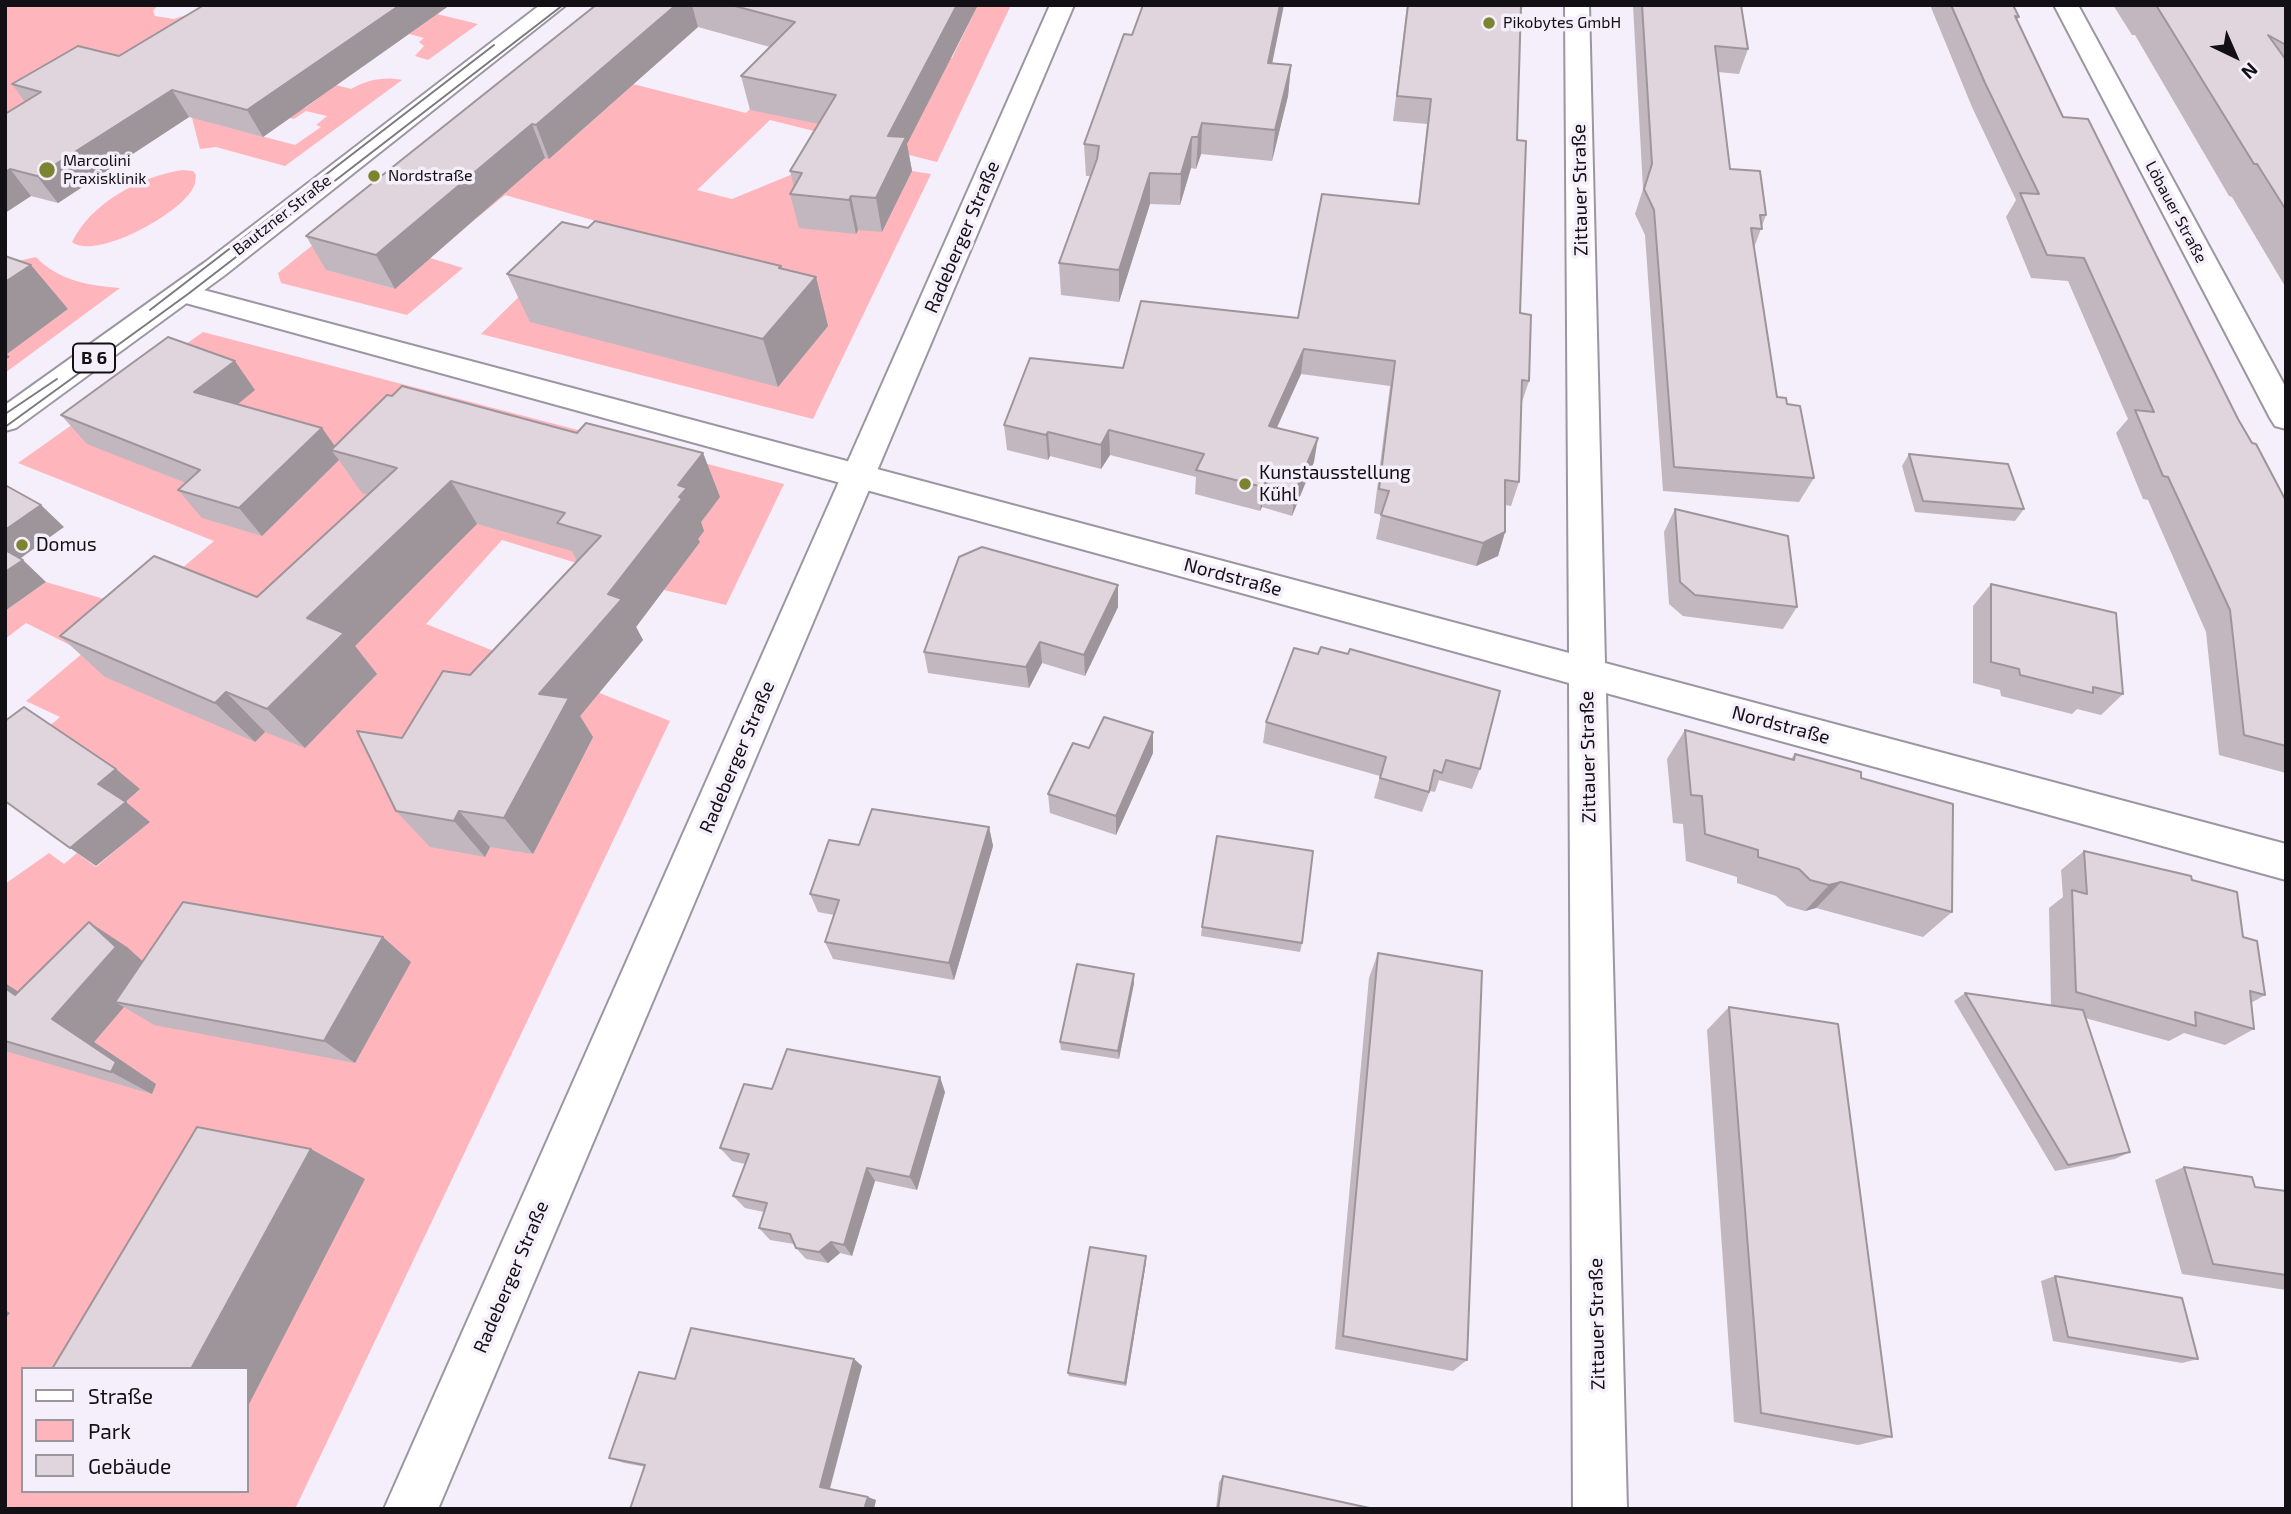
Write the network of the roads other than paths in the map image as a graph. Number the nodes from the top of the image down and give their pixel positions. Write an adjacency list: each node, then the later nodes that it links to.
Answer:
1 (555, 5): 5 (street, Bautzner Straße / B 6)
2 (1062, 5): 8 (street, Radeberger Straße)
3 (1577, 5): 9 (street, Zittauer Straße)
4 (2066, 5): 6 (street, Löbauer Straße)
5 (181, 293): 7 (street, Bautzner Straße / B 6); 8 (street, Nordstraße)
6 (2286, 418)
7 (5, 420)
8 (859, 476): 9 (street, Nordstraße); 11 (street, Radeberger Straße)
9 (1588, 673): 10 (street, Nordstraße); 12 (street, Zittauer Straße)
10 (2286, 862)
11 (411, 1509)
12 (1600, 1509)

